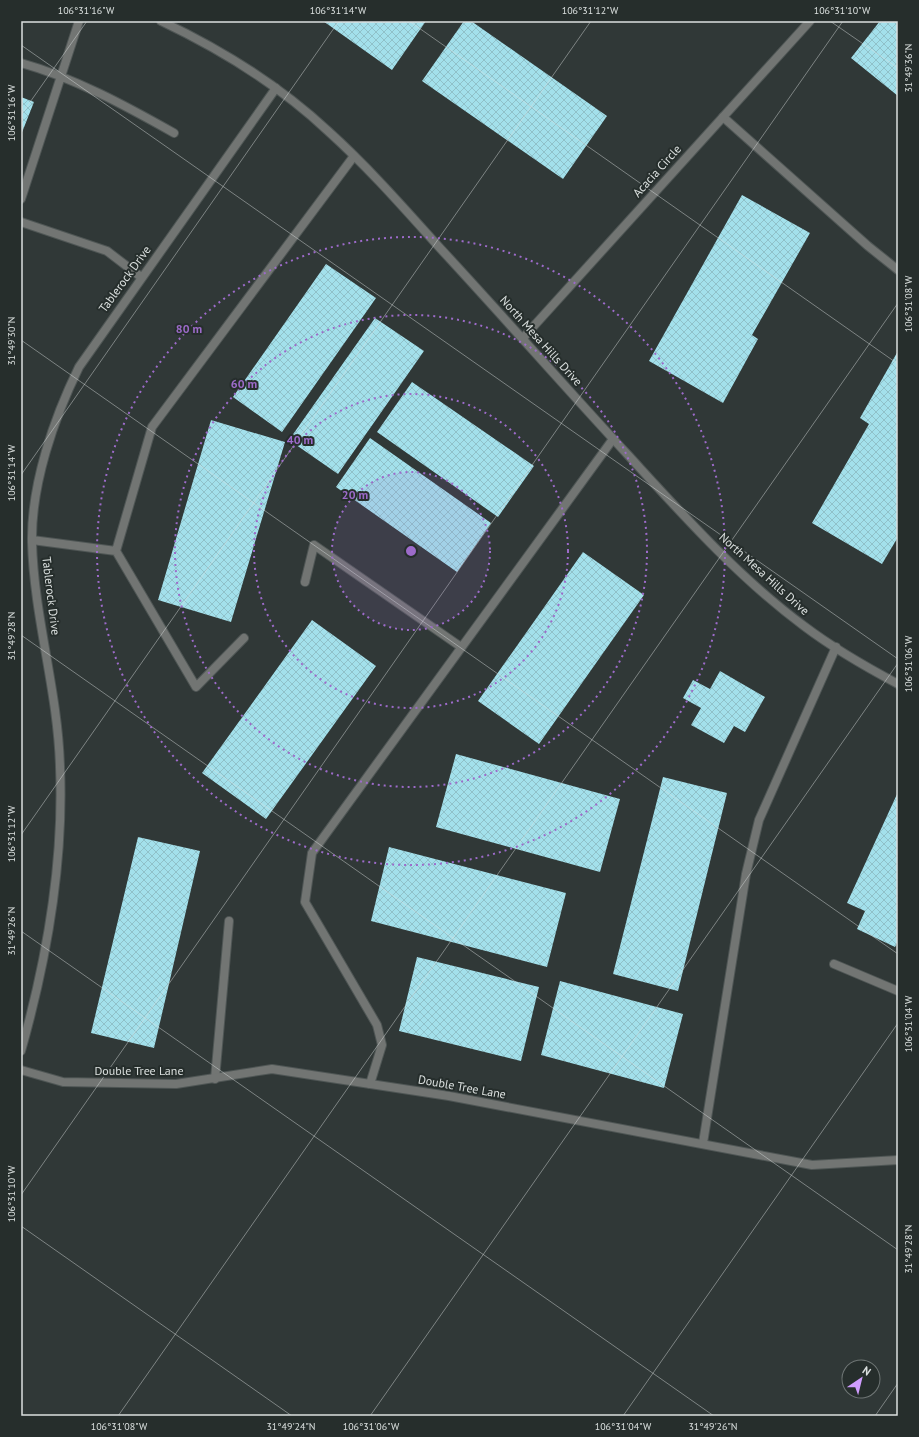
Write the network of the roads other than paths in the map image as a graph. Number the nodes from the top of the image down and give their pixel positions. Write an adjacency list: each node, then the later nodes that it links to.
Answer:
1 (79, 21): 5 (street)
2 (161, 21): 6 (street, North Mesa Hills Drive)
3 (810, 21): 7 (street, Acacia Circle)
4 (21, 63): 5 (street)
5 (61, 77): 8 (street); 10 (street)
6 (276, 88): 9 (street, North Mesa Hills Drive); 13 (street, Tablerock Drive)
7 (723, 117): 12 (street); 14 (street, Acacia Circle)
8 (174, 133)
9 (354, 156): 14 (street, North Mesa Hills Drive); 17 (street)
10 (21, 199)
11 (21, 222): 13 (street)
12 (898, 270)
13 (141, 277): 16 (street, Tablerock Drive)
14 (523, 338): 15 (street, North Mesa Hills Drive)
15 (612, 439): 20 (street); 21 (street, North Mesa Hills Drive)
16 (32, 540): 17 (street); 26 (street, Tablerock Drive)
17 (116, 551): 19 (street)
18 (304, 582): 20 (street)
19 (244, 638)
20 (461, 647): 29 (street)
21 (836, 647): 22 (street, North Mesa Hills Drive); 30 (street)
22 (898, 684)
23 (229, 921): 28 (street)
24 (834, 964): 25 (street)
25 (898, 991)
26 (21, 1051)
27 (21, 1070): 28 (street, Double Tree Lane)
28 (215, 1079): 29 (street, Double Tree Lane)
29 (370, 1084): 30 (street, Double Tree Lane)
30 (703, 1143): 31 (street, Double Tree Lane)
31 (898, 1160)

